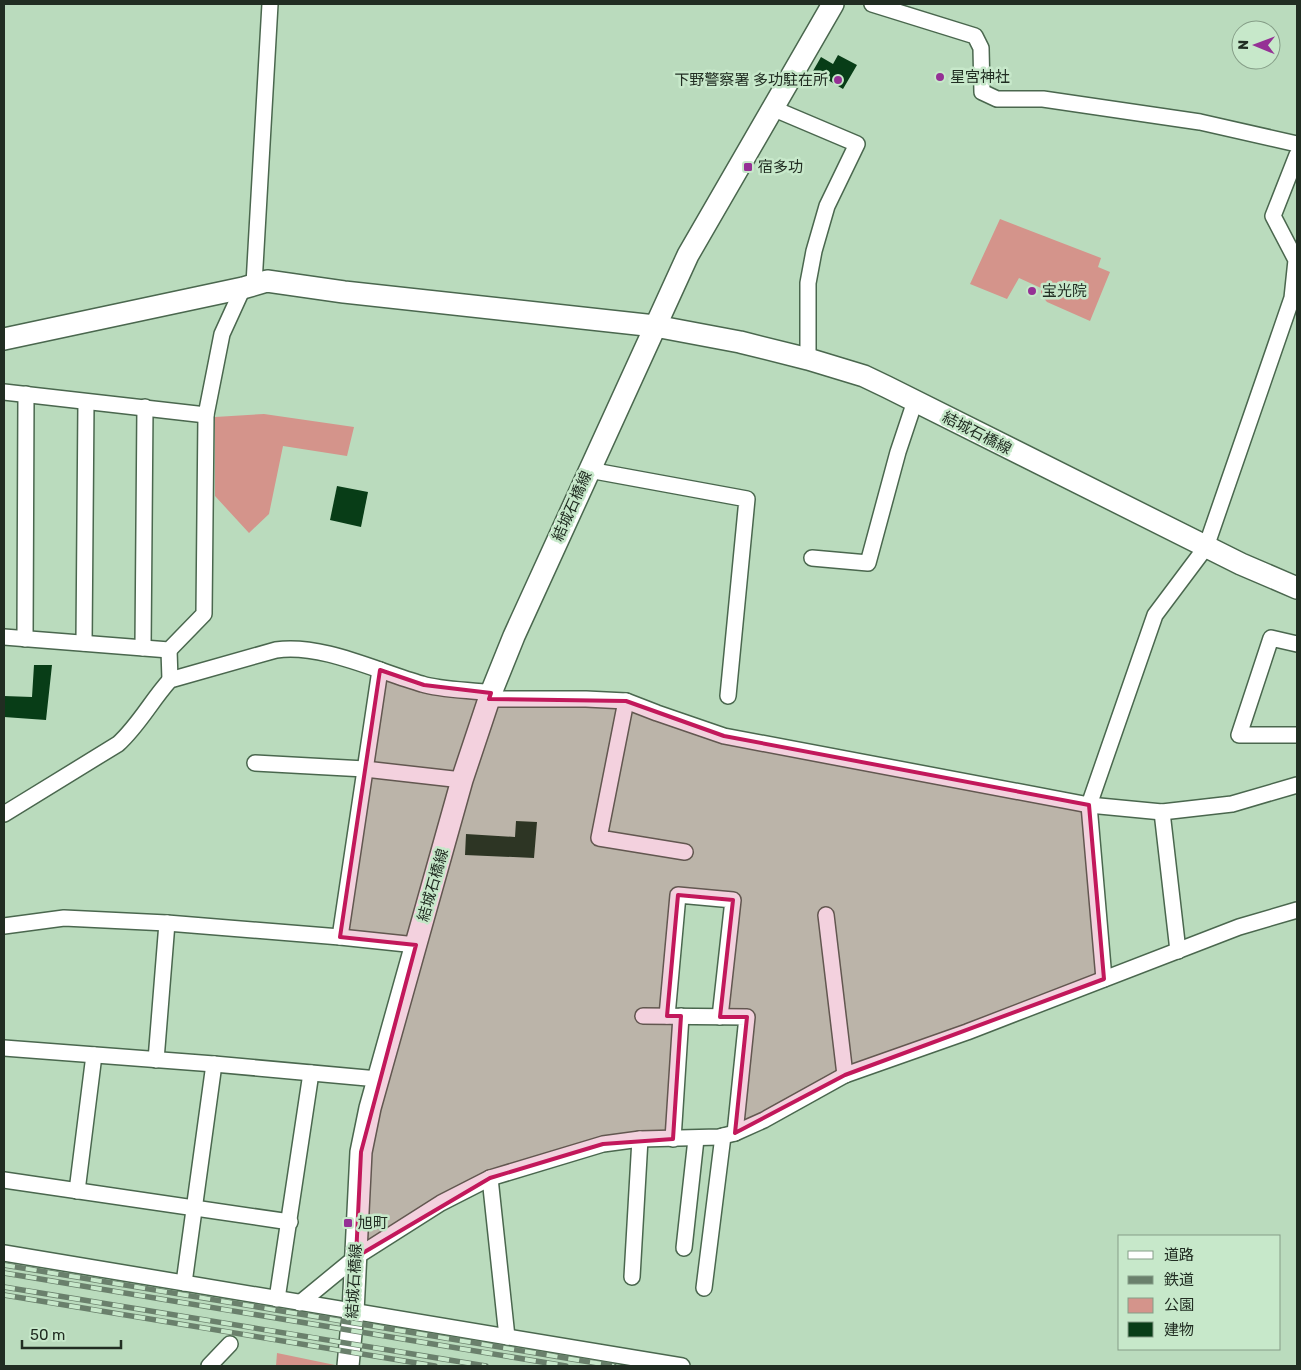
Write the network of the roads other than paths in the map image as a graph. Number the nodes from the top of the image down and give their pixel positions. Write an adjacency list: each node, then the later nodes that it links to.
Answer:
1 (270, 4): 7 (street)
2 (833, 4): 4 (main road)
3 (872, 4): 5 (street)
4 (772, 108): 8 (main road); 10 (street)
5 (1297, 144)
6 (1297, 155): 18 (street)
7 (248, 286): 8 (main road); 9 (main road); 16 (street)
8 (655, 326): 10 (main road, 結城石橋線); 17 (main road, 結城石橋線)
9 (4, 339)
10 (808, 358): 13 (main road, 結城石橋線)
11 (4, 392): 12 (street)
12 (26, 394): 14 (street); 22 (street)
13 (916, 401): 18 (main road, 結城石橋線); 19 (street)
14 (86, 402): 15 (street); 23 (street)
15 (145, 407): 16 (street); 25 (street)
16 (206, 415): 26 (street)
17 (589, 470): 29 (main road, 結城石橋線); 30 (street)
18 (1206, 547): 20 (main road, 結城石橋線); 37 (street)
19 (812, 558)
20 (1297, 588)
21 (4, 637): 22 (street)
22 (25, 639): 23 (street)
23 (84, 643): 25 (street)
24 (1297, 644): 32 (street)
25 (143, 648): 26 (street)
26 (169, 650): 28 (street)
27 (380, 670): 28 (street); 29 (street); 34 (street)
28 (170, 680): 39 (street)
29 (490, 696): 31 (street); 35 (main road, 結城石橋線)
30 (728, 696)
31 (626, 701): 37 (street); 40 (street)
32 (1297, 735)
33 (255, 763): 34 (street)
34 (365, 769): 35 (street); 45 (street)
35 (462, 780): 46 (main road, 結城石橋線)
36 (1297, 785): 38 (street)
37 (1089, 805): 38 (street); 48 (street)
38 (1162, 812): 47 (street)
39 (4, 814)
40 (686, 852)
41 (1297, 910): 47 (street)
42 (826, 915): 57 (street)
43 (166, 923): 44 (street); 45 (street); 54 (street)
44 (4, 926)
45 (340, 937): 46 (street)
46 (416, 945): 58 (main road, 結城石橋線)
47 (1178, 951): 48 (street)
48 (1104, 979): 57 (street)
49 (643, 1016): 50 (street)
50 (674, 1016): 51 (street); 51 (street); 61 (street)
51 (720, 1017): 59 (street)
52 (4, 1048): 53 (street)
53 (94, 1055): 54 (street); 65 (street)
54 (156, 1060): 55 (street)
55 (214, 1064): 56 (street); 66 (street)
56 (311, 1073): 58 (street); 67 (street)
57 (845, 1076): 59 (street)
58 (378, 1079): 70 (main road, 結城石橋線)
59 (729, 1135): 62 (street); 73 (street)
60 (640, 1139): 61 (street); 63 (street); 71 (street)
61 (673, 1139): 62 (street)
62 (696, 1139): 68 (street)
63 (490, 1178): 70 (street); 77 (street)
64 (4, 1180): 65 (street)
65 (77, 1191): 66 (street)
66 (195, 1209): 67 (street); 72 (street)
67 (290, 1222): 74 (street)
68 (684, 1248)
69 (4, 1253): 72 (street)
70 (356, 1257): 75 (street); 76 (main road, 結城石橋線)
71 (632, 1277)
72 (184, 1283): 74 (street)
73 (704, 1288)
74 (277, 1299): 75 (street)
75 (300, 1303): 76 (street)
76 (353, 1312): 77 (street); 80 (main road, 結城石橋線)
77 (507, 1337): 81 (street)
78 (230, 1344): 79 (street)
79 (209, 1366)
80 (348, 1366)
81 (682, 1366)

